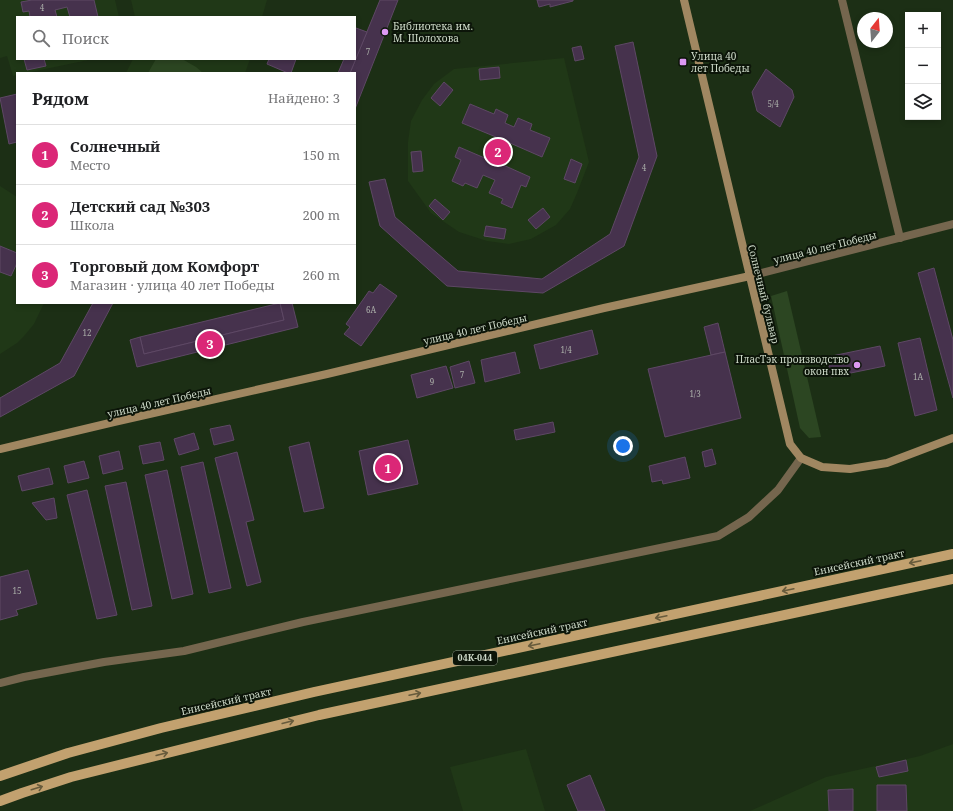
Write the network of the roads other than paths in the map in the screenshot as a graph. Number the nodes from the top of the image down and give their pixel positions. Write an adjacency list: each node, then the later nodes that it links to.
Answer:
1 (684, 0): 5 (street, Солнечный бульвар)
2 (842, 0): 4 (street)
3 (953, 224): 4 (street, улица 40 лет Победы)
4 (900, 238): 5 (street, улица 40 лет Победы)
5 (750, 276): 7 (street, улица 40 лет Победы); 8 (street, Солнечный бульвар)
6 (953, 438): 8 (street)
7 (0, 449)
8 (800, 458): 11 (street)
9 (953, 554): 12 (main road, Енисейский тракт / 04К-044, one-way to 12)
10 (953, 579): 13 (main road, 04К-044, one-way to 10)
11 (0, 683)
12 (0, 776)
13 (0, 801)

